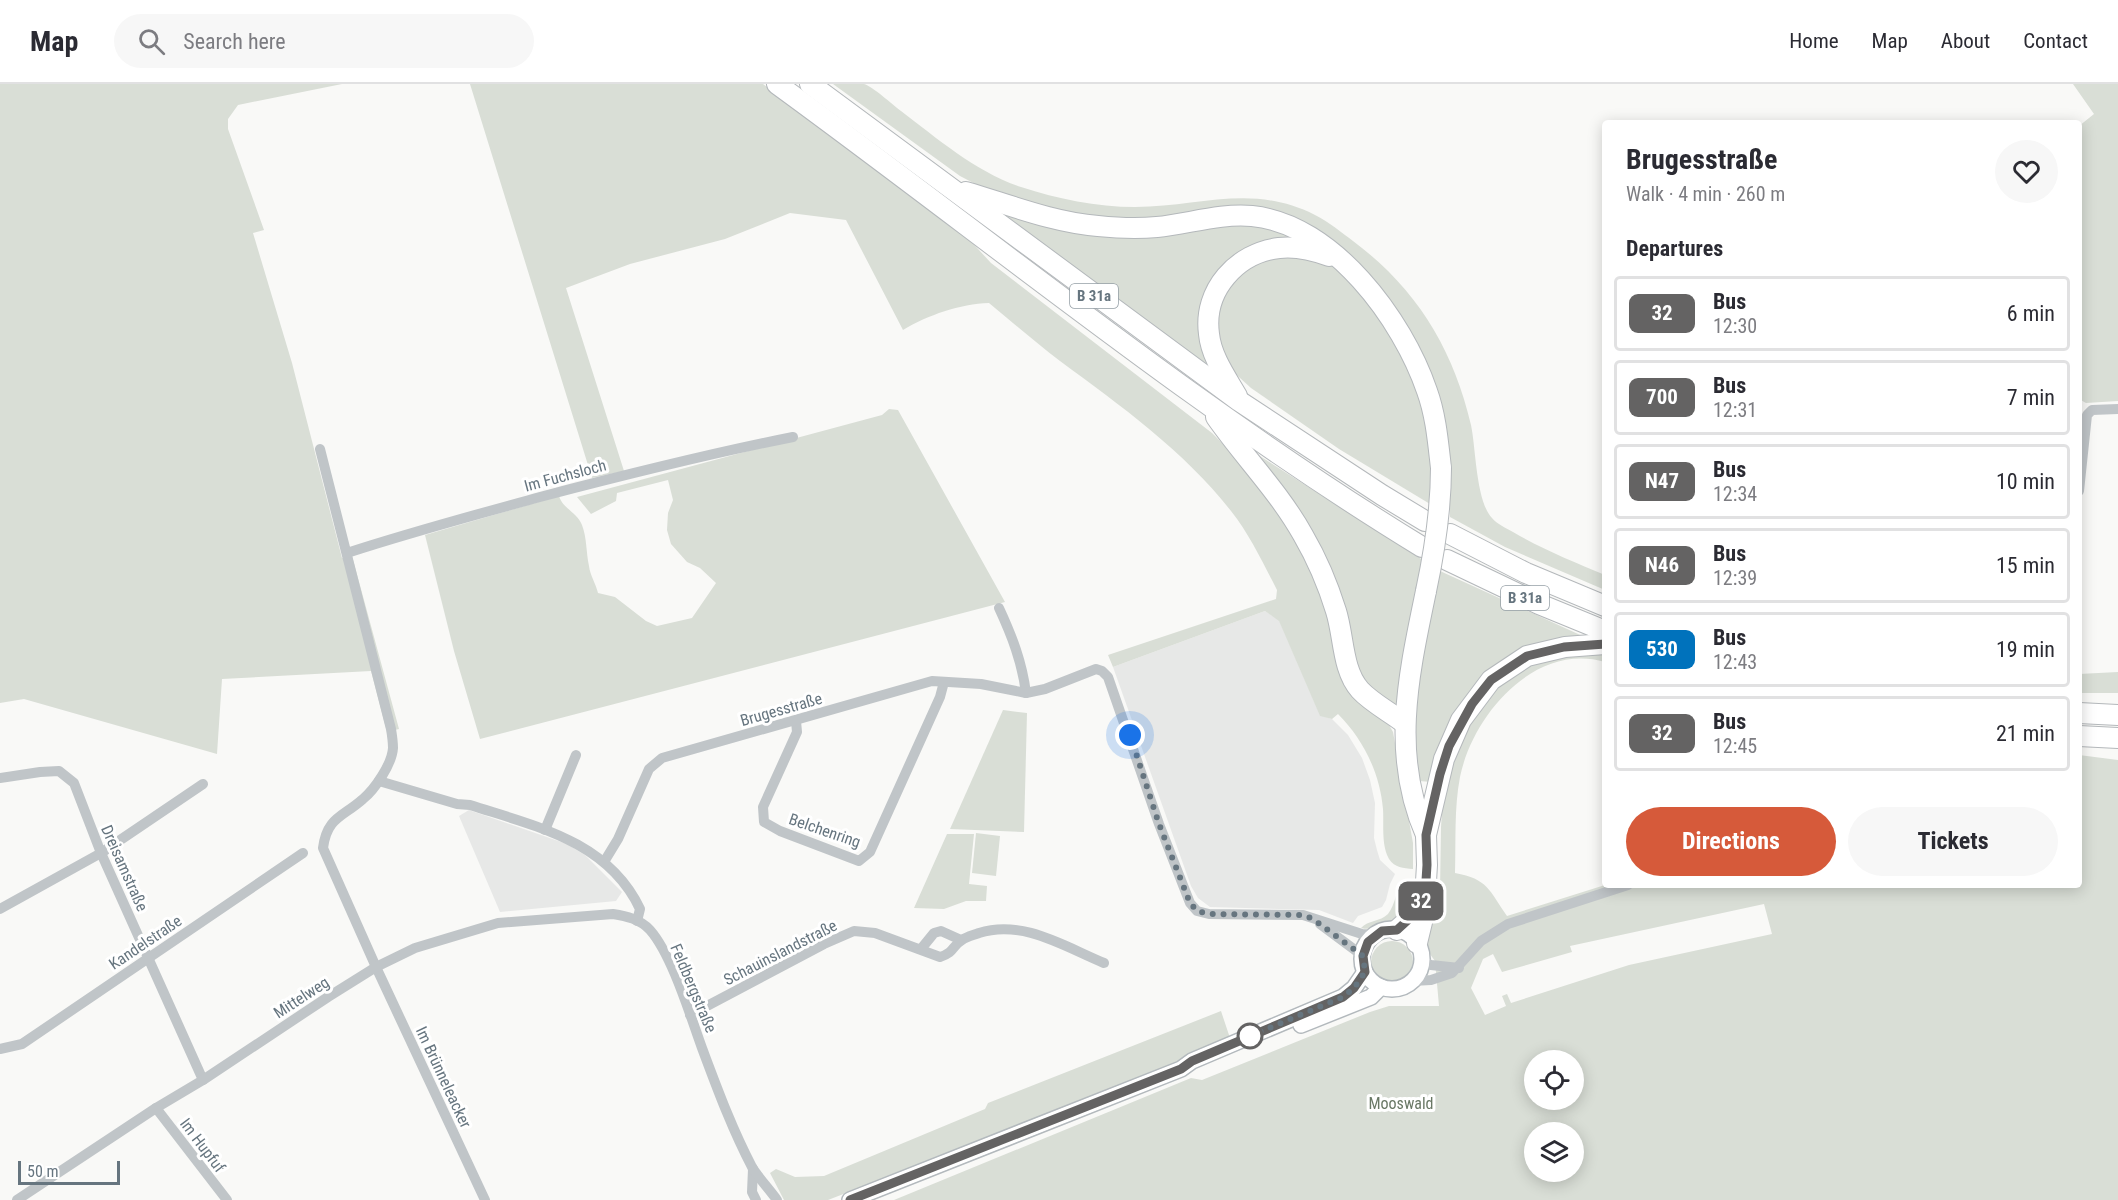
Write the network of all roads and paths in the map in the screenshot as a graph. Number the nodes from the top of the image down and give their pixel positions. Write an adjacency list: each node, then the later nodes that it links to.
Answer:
1 (777, 84): 6 (highway, B 31a)
2 (810, 84): 3 (highway, B 31a)
3 (952, 187): 4 (highway); 5 (highway, B 31a)
4 (1338, 259): 5 (highway); 26 (highway, bridge)
5 (1239, 401): 11 (highway, B 31a)
6 (1209, 407): 13 (highway, B 31a); 26 (highway)
7 (2118, 409): 10 (street)
8 (793, 437): 14 (street, Im Fuchsloch)
9 (320, 449): 14 (street)
10 (2082, 458)
11 (1425, 521)
12 (1450, 534): 16 (highway, B 31a)
13 (1422, 547)
14 (347, 553): 29 (street)
15 (1447, 560): 18 (highway, B 31a)
16 (1602, 605)
17 (999, 608): 21 (street)
18 (1602, 631)
19 (1602, 644): 32 (highway)
20 (944, 681): 21 (street, Brugesstraße); 25 (street, Brugesstraße); 25 (street, Belchenring)
21 (1026, 693): 39 (street, Brugesstraße)
22 (2118, 708): 23 (highway)
23 (2088, 713): 24 (highway)
24 (2118, 715)
25 (796, 721): 35 (street, Brugesstraße)
26 (1404, 723): 32 (highway)
27 (576, 755): 31 (street)
28 (0, 778): 33 (street, Dreisamstraße)
29 (379, 781): 31 (street); 49 (street)
30 (203, 784): 33 (street)
31 (545, 830): 35 (street)
32 (1426, 835): 37 (highway)
33 (101, 853): 38 (street); 47 (street, Dreisamstraße)
34 (303, 853): 47 (street, Kandelstraße)
35 (604, 862): 40 (street)
36 (1619, 888): 50 (street)
37 (1425, 896): 41 (highway); 45 (highway)
38 (0, 909)
39 (1313, 919): 42 (street, Brugesstraße); 46 (street, Brugesstraße)
40 (637, 921): 49 (street, Mittelweg); 54 (street, Feldbergstraße)
41 (1397, 930): 42 (street); 45 (street)
42 (1376, 935): 46 (street)
43 (961, 940): 44 (street, Schauinslandstraße); 44 (street); 48 (street, Schauinslandstraße)
44 (921, 950): 54 (street, Schauinslandstraße)
45 (1420, 952): 50 (street); 52 (street)
46 (1363, 956): 51 (street)
47 (148, 958): 55 (street, Kandelstraße); 57 (street, Dreisamstraße)
48 (1104, 963)
49 (376, 967): 57 (street, Mittelweg); 62 (street, Im Brünneleacker)
50 (1459, 968): 52 (street)
51 (1365, 972): 53 (street); 56 (street)
52 (1412, 981): 53 (street)
53 (1381, 987): 56 (street)
54 (690, 1015): 59 (street, Feldbergstraße)
55 (0, 1049)
56 (1181, 1069): 65 (street)
57 (202, 1080): 58 (street, Mittelweg)
58 (156, 1108): 60 (street, Mittelweg); 61 (street, Im Hupfuf)
59 (753, 1169): 63 (street, Feldbergstraße); 64 (street, Feldbergstraße)
60 (16, 1200)
61 (226, 1200)
62 (484, 1200)
63 (756, 1200)
64 (777, 1200)
65 (850, 1200)

